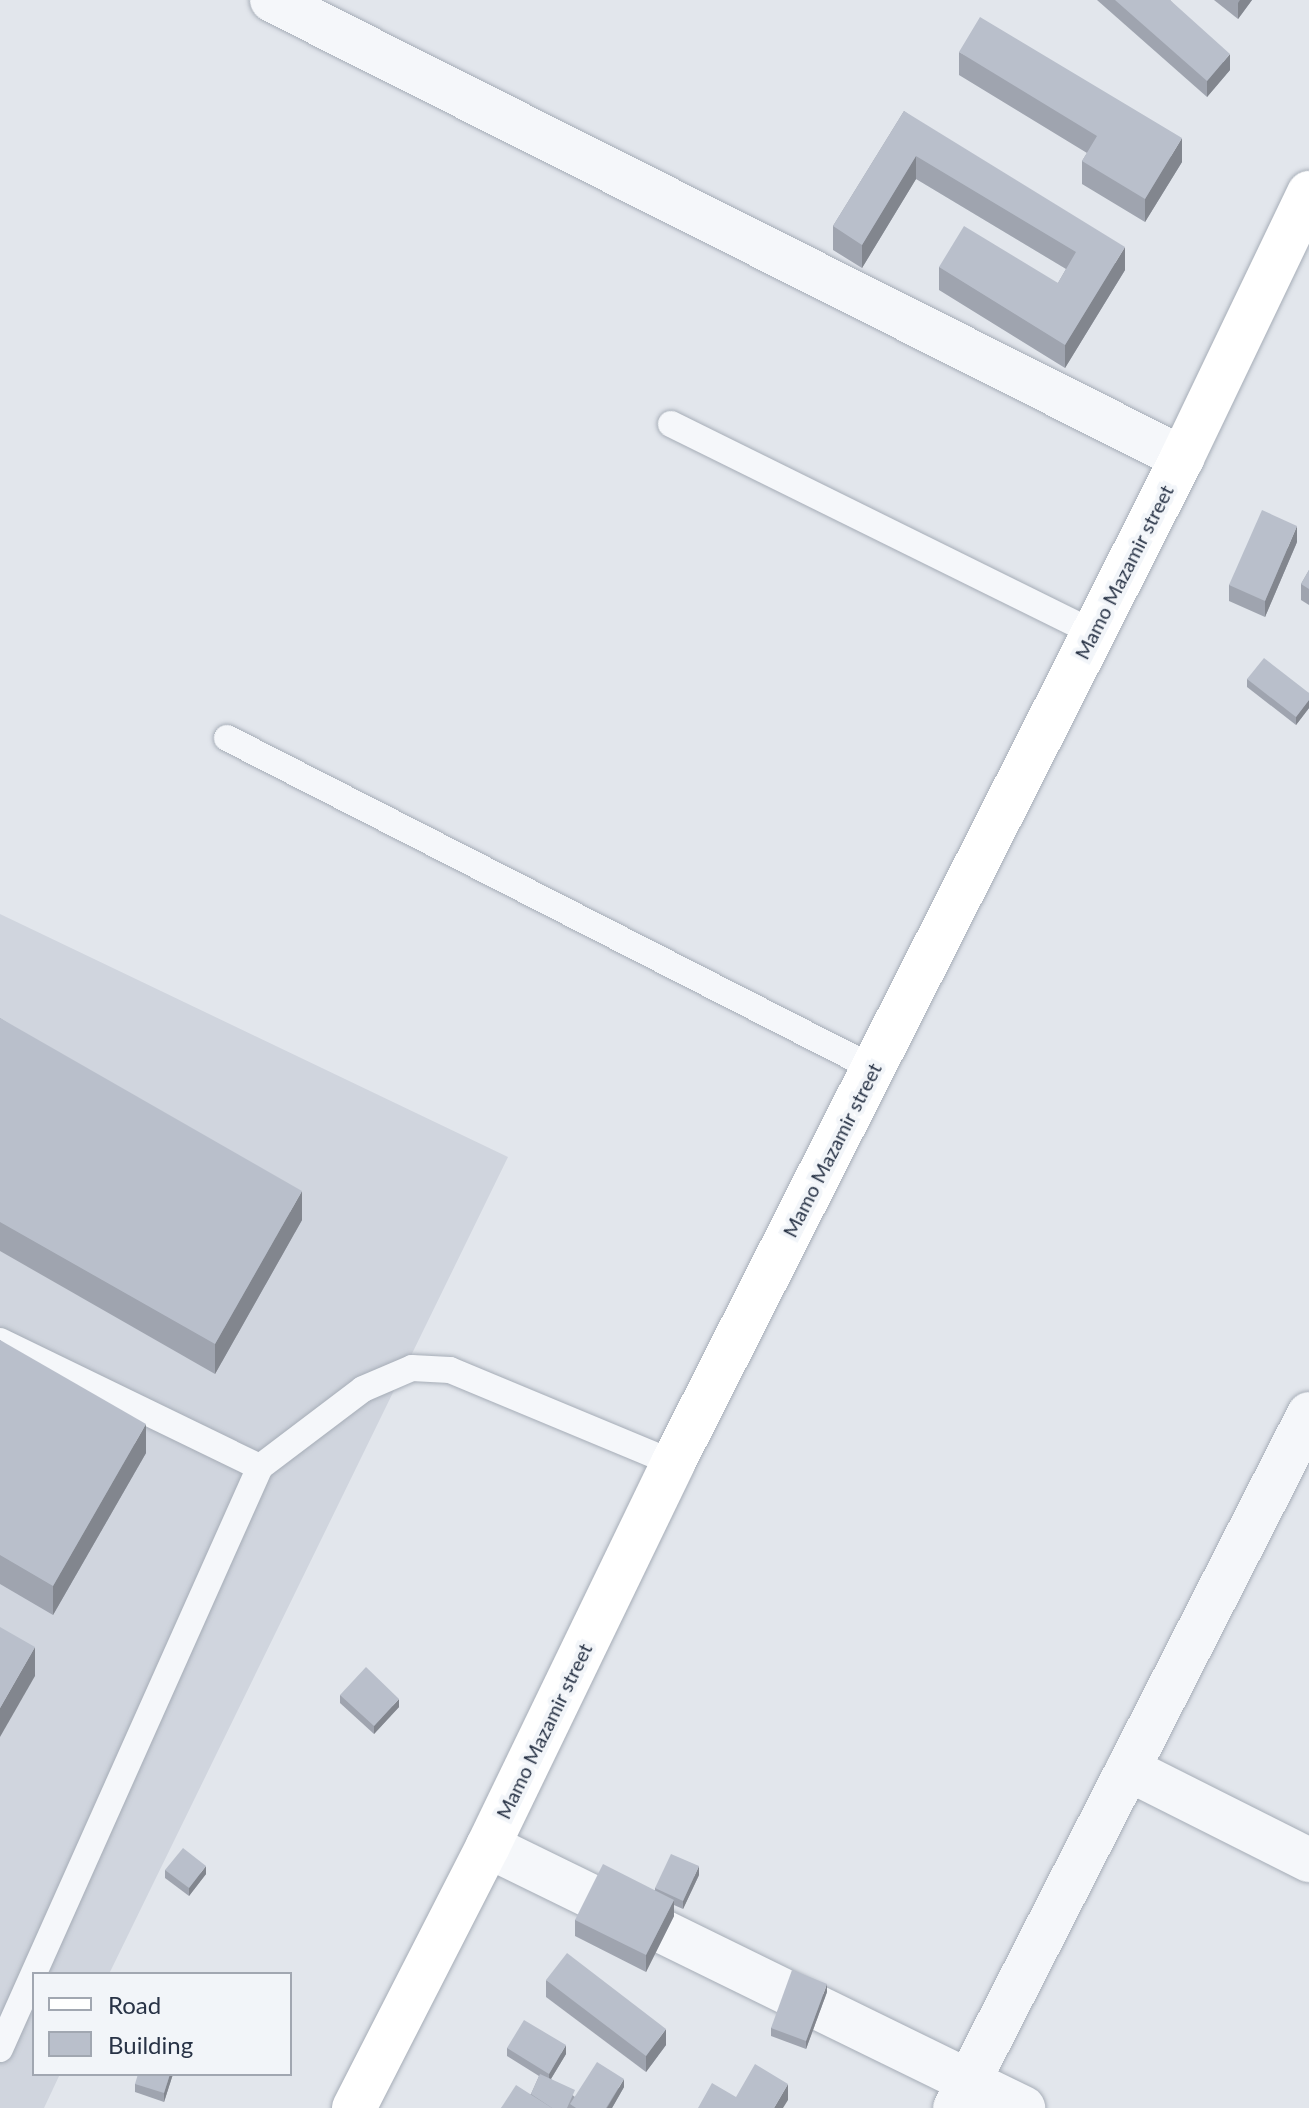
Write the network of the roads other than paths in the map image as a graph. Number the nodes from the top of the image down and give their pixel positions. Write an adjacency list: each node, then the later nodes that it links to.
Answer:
1 (272, 0): 4 (street)
2 (1305, 211): 4 (main road, Mamo Mazamir street)
3 (671, 424): 5 (lane)
4 (1182, 458): 5 (main road, Mamo Mazamir street)
5 (1093, 633): 7 (main road, Mamo Mazamir street)
6 (227, 738): 7 (lane)
7 (873, 1068): 10 (main road, Mamo Mazamir street)
8 (0, 1341): 11 (lane)
9 (1309, 1414): 12 (street)
10 (673, 1463): 11 (lane); 13 (main road, Mamo Mazamir street)
11 (260, 1467): 15 (lane)
12 (1128, 1769): 14 (street); 18 (street)
13 (488, 1846): 18 (street); 19 (main road, Mamo Mazamir street)
14 (1309, 1860)
15 (34, 1972)
16 (32, 1977): 17 (lane)
17 (0, 2049)
18 (961, 2095): 20 (street)
19 (354, 2108)
20 (1023, 2108)

